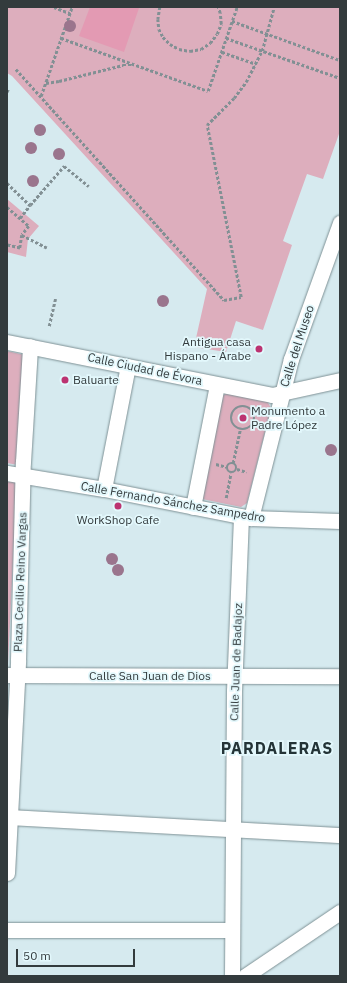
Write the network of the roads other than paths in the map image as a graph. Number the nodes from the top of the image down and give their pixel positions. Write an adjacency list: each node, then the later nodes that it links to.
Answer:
1 (340, 223): 7 (street, Calle del Museo)
2 (7, 342): 3 (street, Calle Ciudad de Évora)
3 (30, 346): 4 (street, Calle Ciudad de Évora); 9 (street, Plaza Cecilio Reino Vargas)
4 (128, 366): 6 (street, Calle Ciudad de Évora); 10 (street)
5 (340, 380): 7 (street, Calle Ciudad de Évora)
6 (217, 385): 7 (street, Calle Ciudad de Évora); 11 (street)
7 (282, 393): 12 (street, Calle del Museo)
8 (7, 473): 9 (street, Calle Fernando Sánchez Sampedro)
9 (23, 475): 10 (street, Calle Fernando Sánchez Sampedro); 14 (street, Plaza Cecilio Reino Vargas)
10 (104, 489): 11 (street, Calle Fernando Sánchez Sampedro)
11 (193, 507): 12 (street, Calle Fernando Sánchez Sampedro)
12 (246, 517): 13 (street, Calle Fernando Sánchez Sampedro); 15 (street, Calle Juan de Badajoz)
13 (340, 521)
14 (12, 675): 15 (street, Calle San Juan de Dios); 17 (street, Plaza Cecilio Reino Vargas)
15 (235, 676): 16 (street, Calle San Juan de Dios); 18 (street, Calle Juan de Badajoz)
16 (340, 676)
17 (9, 817): 18 (street); 20 (street, Plaza Cecilio Reino Vargas)
18 (234, 830): 19 (street); 23 (street, Calle Juan de Badajoz)
19 (340, 835)
20 (7, 873)
21 (340, 912): 25 (street)
22 (7, 930): 23 (street)
23 (232, 930): 24 (street, Calle Juan de Badajoz)
24 (232, 976)
25 (245, 976)

